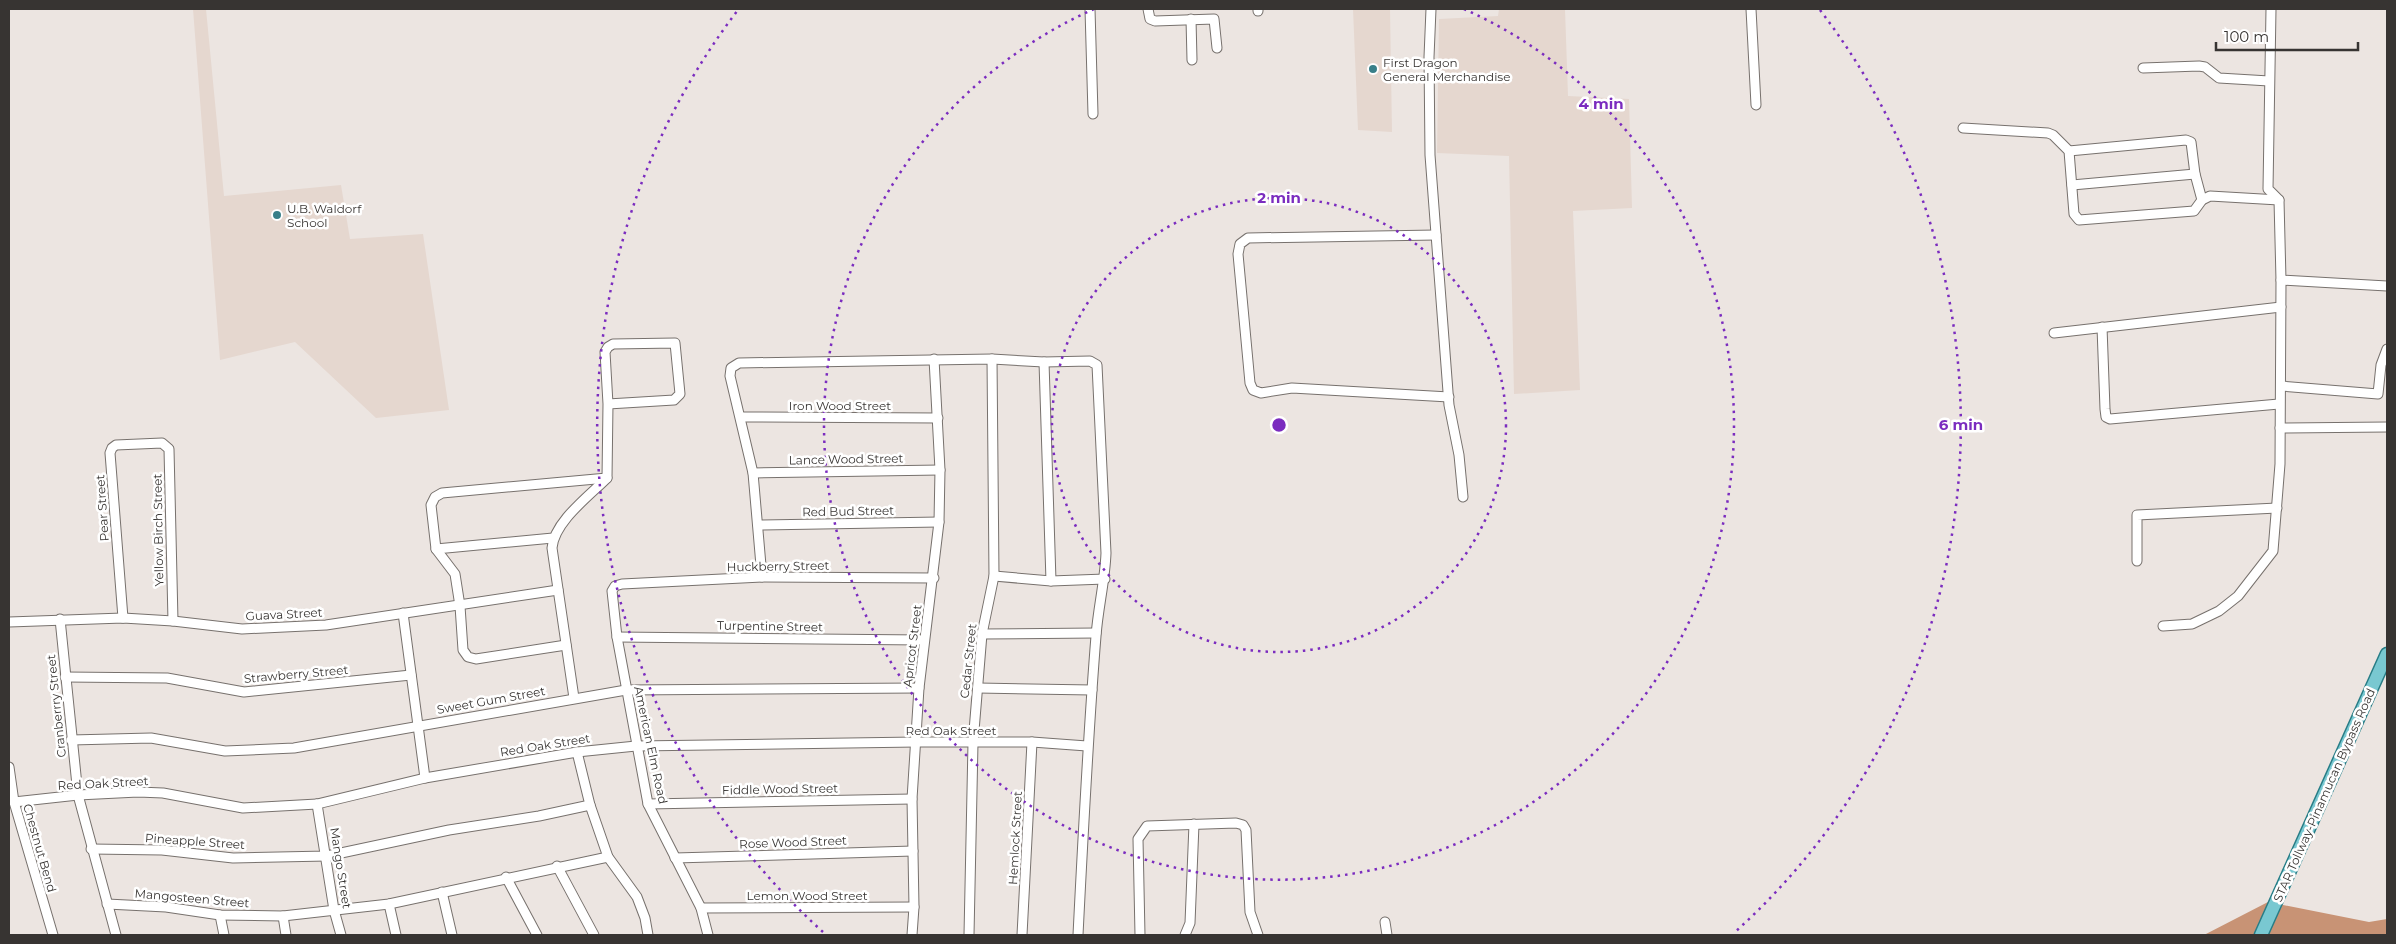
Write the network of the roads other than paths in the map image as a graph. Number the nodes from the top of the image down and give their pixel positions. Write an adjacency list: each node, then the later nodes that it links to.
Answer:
1 (1090, 9): 12 (street)
2 (1148, 9): 6 (street)
3 (1431, 9): 19 (street)
4 (1751, 9): 11 (street)
5 (2271, 9): 10 (street)
6 (1191, 19): 7 (street); 8 (street)
7 (1217, 48)
8 (1192, 60)
9 (2143, 68): 10 (street)
10 (2269, 81): 18 (street)
11 (1756, 105)
12 (1093, 114)
13 (1963, 128): 14 (street)
14 (2070, 151): 15 (street); 16 (street)
15 (2195, 174): 16 (street); 17 (street)
16 (2072, 185): 17 (street)
17 (2202, 200): 18 (street)
18 (2279, 200): 20 (street)
19 (1436, 235): 31 (street); 31 (street)
20 (2281, 280): 21 (street); 22 (street)
21 (2387, 286)
22 (2281, 307): 23 (street); 29 (street)
23 (2102, 327): 24 (street); 33 (street)
24 (2054, 334)
25 (2387, 350): 30 (street)
26 (934, 359): 27 (street); 34 (street); 35 (street, Apricot Street)
27 (992, 359): 28 (street); 49 (street, Cedar Street)
28 (1044, 362): 52 (street); 53 (street)
29 (2281, 386): 30 (street); 33 (street)
30 (2383, 395)
31 (1449, 397): 42 (street)
32 (608, 404): 32 (street); 41 (street)
33 (2279, 404): 37 (street)
34 (741, 417): 35 (street, Iron Wood Street); 40 (street)
35 (938, 418): 39 (street, Apricot Street)
36 (2387, 426): 37 (street)
37 (2280, 428): 43 (street)
38 (162, 443): 58 (street, Pear Street); 60 (street, Yellow Birch Street)
39 (940, 470): 40 (street, Lance Wood Street); 44 (street, Apricot Street)
40 (753, 473): 45 (street)
41 (607, 478): 46 (street); 47 (street)
42 (1463, 497)
43 (2277, 508): 48 (street); 62 (street)
44 (939, 522): 45 (street, Red Bud Street); 51 (street, Apricot Street)
45 (758, 525): 50 (street)
46 (553, 538): 47 (street); 55 (street)
47 (436, 549): 56 (street)
48 (2136, 561)
49 (994, 576): 53 (street); 64 (street, Cedar Street)
50 (762, 577): 51 (street, Huckberry Street); 54 (street, Huckberry Street)
51 (934, 578): 66 (street, Apricot Street)
52 (1105, 580): 53 (street); 63 (street)
53 (1051, 581)
54 (622, 584): 65 (street, American Elm Road)
55 (558, 590): 56 (street, Guava Street); 67 (street)
56 (460, 606): 57 (street, Guava Street); 67 (street)
57 (403, 613): 60 (street, Guava Street); 69 (street)
58 (123, 618): 59 (street, Guava Street); 60 (street, Guava Street)
59 (60, 619): 61 (street, Guava Street); 70 (street, Cranberrry Street)
60 (173, 621)
61 (9, 622)
62 (2163, 626)
63 (1096, 633): 64 (street); 74 (street)
64 (982, 634): 72 (street, Cedar Street)
65 (617, 638): 66 (street, Turpentine Street); 73 (street, American Elm Road)
66 (923, 640): 71 (street, Apricot Street)
67 (566, 645): 75 (street)
68 (2387, 654): 128 (main road, STAR Tollway-Pinamucan Bypass Road)
69 (411, 675): 70 (street, Strawberry Street); 76 (street)
70 (65, 678): 77 (street, Cranberrry Street)
71 (919, 688): 73 (street, Sweet Gum Street); 78 (street, Apricot Street)
72 (978, 688): 74 (street); 80 (street, Cedar Street)
73 (626, 690): 75 (street, Sweet Gum Street); 81 (street, American Elm Road)
74 (1092, 690): 82 (street)
75 (574, 698): 76 (street, Sweet Gum Street)
76 (418, 725): 77 (street, Sweet Gum Street); 85 (street)
77 (71, 740): 86 (street, Cranberrry Street)
78 (917, 742): 80 (street, Red Oak Street); 81 (street, Red Oak Street); 87 (street, Apricot Street)
79 (1032, 742): 80 (street, Red Oak Street); 82 (street, Red Oak Street); 122 (street, Hemlock Street)
80 (973, 743): 121 (street, Cedar Street)
81 (636, 746): 83 (street, Red Oak Street); 90 (street, American Elm Road)
82 (1087, 746): 123 (street)
83 (577, 752): 85 (street, Red Oak Street); 91 (street)
84 (9, 767): 88 (street, Chestnut Bend)
85 (425, 778): 89 (street, Red Oak Street)
86 (78, 795): 88 (street, Red Oak Street); 89 (street, Red Oak Street); 93 (street, Cranberrry Street)
87 (912, 799): 90 (street, Fiddle Wood Street); 94 (street, Apricot Street)
88 (14, 802): 109 (street, Chestnut Bend)
89 (318, 804): 95 (street, Mango Street)
90 (648, 804): 97 (street, American Elm Road)
91 (590, 805): 95 (street, Pineapple Street); 96 (street)
92 (1194, 824): 124 (street); 125 (street); 126 (street)
93 (91, 849): 95 (street, Pineapple Street); 101 (street, Cranberrry Street)
94 (913, 851): 97 (street, Rose Wood Street); 103 (street, Apricot Street)
95 (327, 856): 105 (street, Mango Street)
96 (608, 857): 98 (street, Mangosteen Street); 118 (street)
97 (675, 858): 104 (street, American Elm Road)
98 (556, 866): 99 (street, Mangosteen Street); 117 (street)
99 (506, 877): 100 (street, Mangosteen Street); 116 (street)
100 (442, 892): 102 (street, Mangosteen Street); 115 (street)
101 (107, 904): 106 (street, Mangosteen Street); 110 (street, Cranberrry Street)
102 (389, 904): 105 (street, Mangosteen Street); 114 (street)
103 (914, 907): 104 (street, Lemon Wood Street); 120 (street, Apricot Street)
104 (701, 908): 119 (street, American Elm Road)
105 (334, 910): 107 (street, Mangosteen Street); 113 (street, Mango Street)
106 (220, 915): 107 (street, Mangosteen Street); 111 (street)
107 (283, 916): 112 (street)
108 (1385, 922): 127 (street)
109 (53, 935)
110 (116, 935)
111 (224, 935)
112 (286, 935)
113 (341, 935)
114 (396, 935)
115 (452, 935)
116 (537, 935)
117 (594, 935)
118 (648, 935)
119 (708, 935)
120 (912, 935)
121 (969, 935)
122 (1022, 935)
123 (1078, 935)
124 (1140, 935)
125 (1185, 935)
126 (1258, 935)
127 (1387, 935)
128 (2261, 935)

